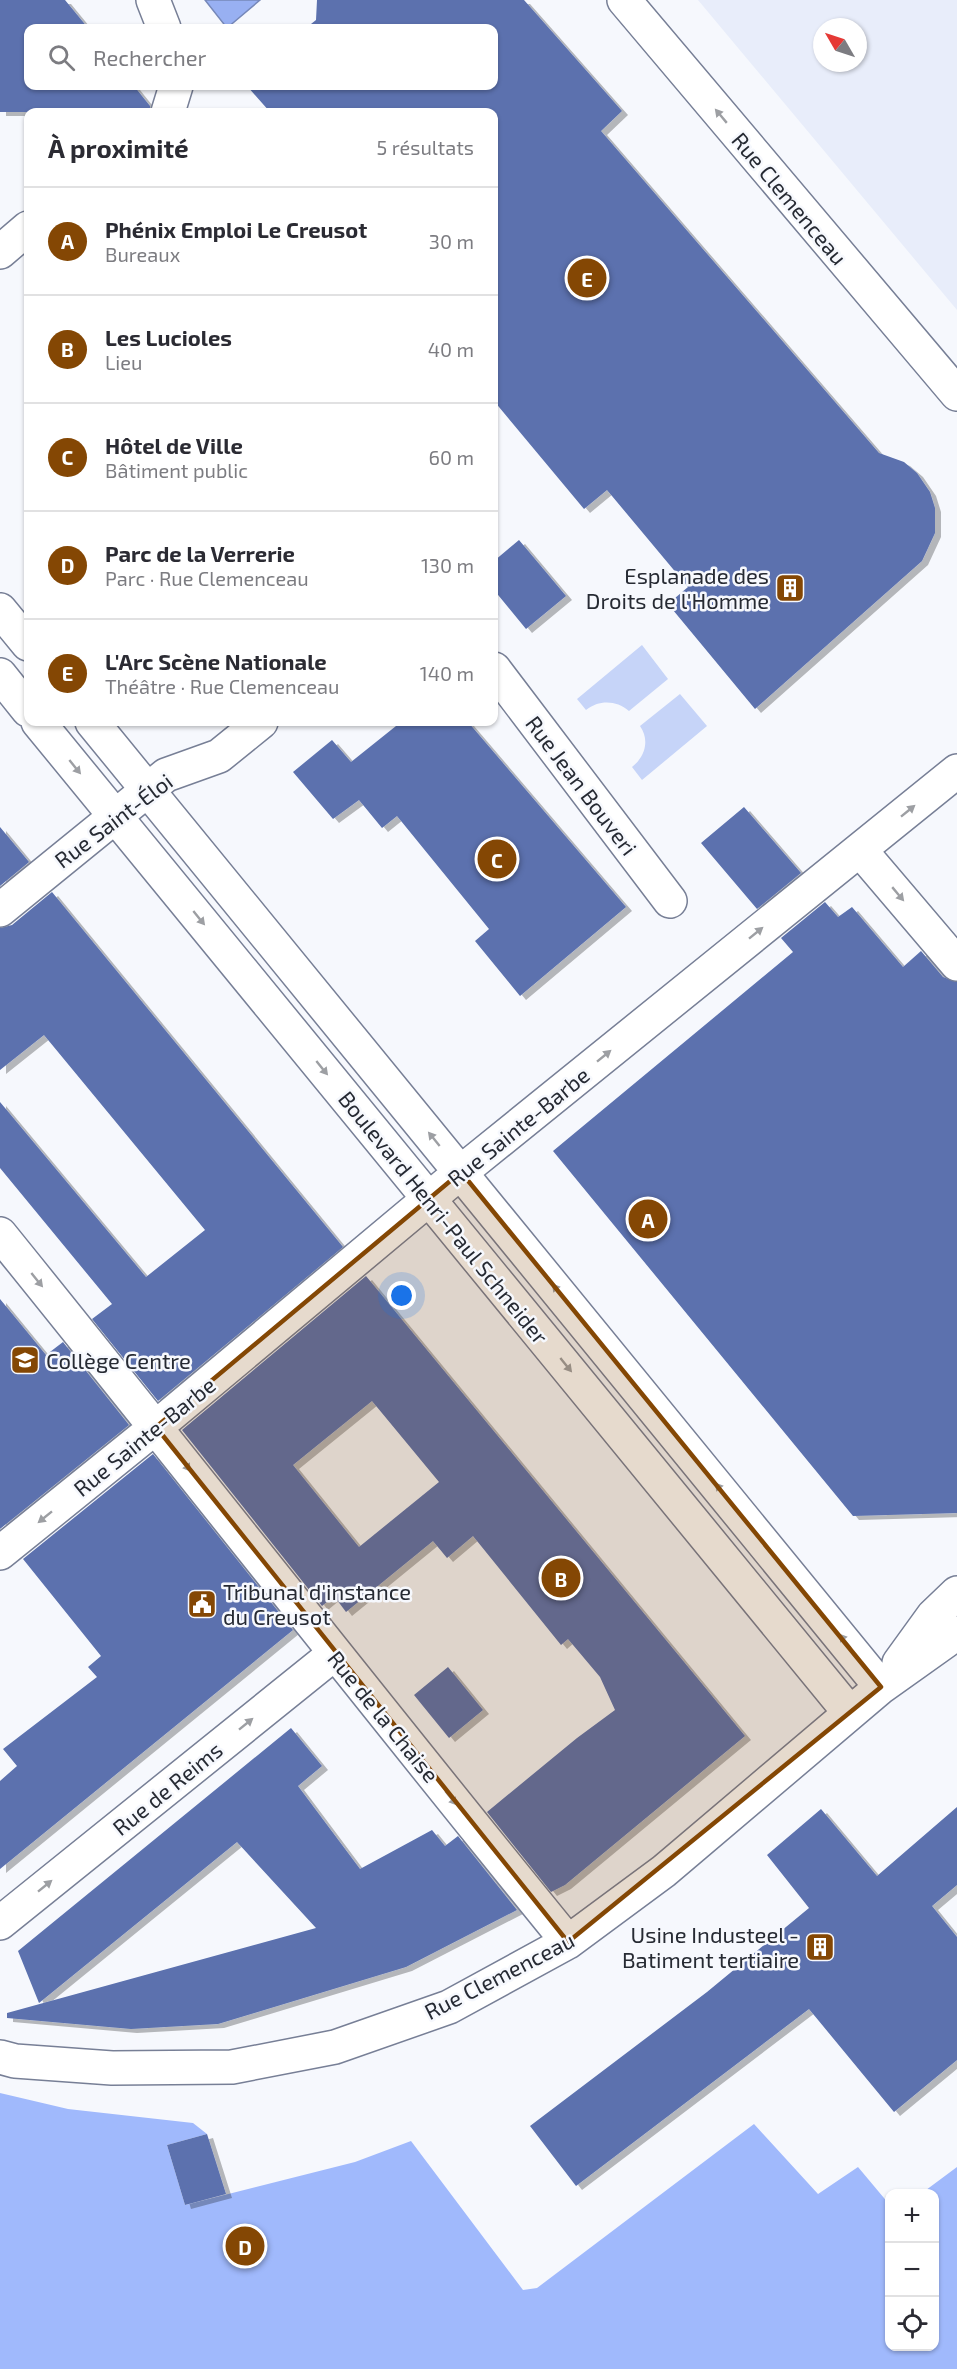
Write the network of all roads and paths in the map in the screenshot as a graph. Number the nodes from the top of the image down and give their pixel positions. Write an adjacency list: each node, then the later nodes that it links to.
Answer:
1 (153, 0): 3 (street)
2 (624, 0): 6 (street, Rue Clemenceau, one-way to 2)
3 (162, 24)
4 (175, 90): 5 (street)
5 (169, 108)
6 (957, 394)
7 (0, 610): 8 (street)
8 (24, 639)
9 (498, 674): 19 (street, Rue Jean Bouveri)
10 (0, 675): 11 (street)
11 (24, 705)
12 (41, 726): 17 (street, Boulevard Henri-Paul Schneider, one-way to 17)
13 (95, 726): 16 (street, Boulevard Henri-Paul Schneider)
14 (256, 726): 16 (street, Rue Saint-Éloi)
15 (957, 771): 18 (street, Rue Sainte-Barbe, one-way to 15)
16 (148, 790): 17 (street, Rue Saint-Éloi); 22 (street, Boulevard Henri-Paul Schneider, one-way to 16)
17 (114, 815): 20 (street, Rue Saint-Éloi); 23 (street, Boulevard Henri-Paul Schneider, one-way to 23)
18 (860, 850): 21 (street, one-way to 21); 22 (street, Rue Sainte-Barbe, one-way to 18)
19 (670, 901)
20 (0, 909)
21 (957, 964)
22 (461, 1172): 23 (street, Rue Sainte-Barbe); 30 (street, Boulevard Henri-Paul Schneider, one-way to 22)
23 (429, 1199): 25 (street, Rue Sainte-Barbe); 31 (street, Boulevard Henri-Paul Schneider, one-way to 31)
24 (0, 1234): 25 (street, Rue de la Chaise, one-way to 25)
25 (156, 1427): 26 (street, Rue Sainte-Barbe, one-way to 26); 29 (street, Rue de la Chaise, one-way to 29)
26 (0, 1553)
27 (957, 1593): 30 (street, Rue Clemenceau)
28 (957, 1633): 30 (street, Rue Clemenceau)
29 (334, 1654): 32 (street, Rue de Reims, one-way to 29); 33 (street, Rue de la Chaise, one-way to 33)
30 (882, 1687): 31 (street, Rue Clemenceau)
31 (850, 1713): 33 (street, Rue Clemenceau)
32 (0, 1923)
33 (568, 1942): 34 (street, Rue Clemenceau)
34 (0, 2056)

